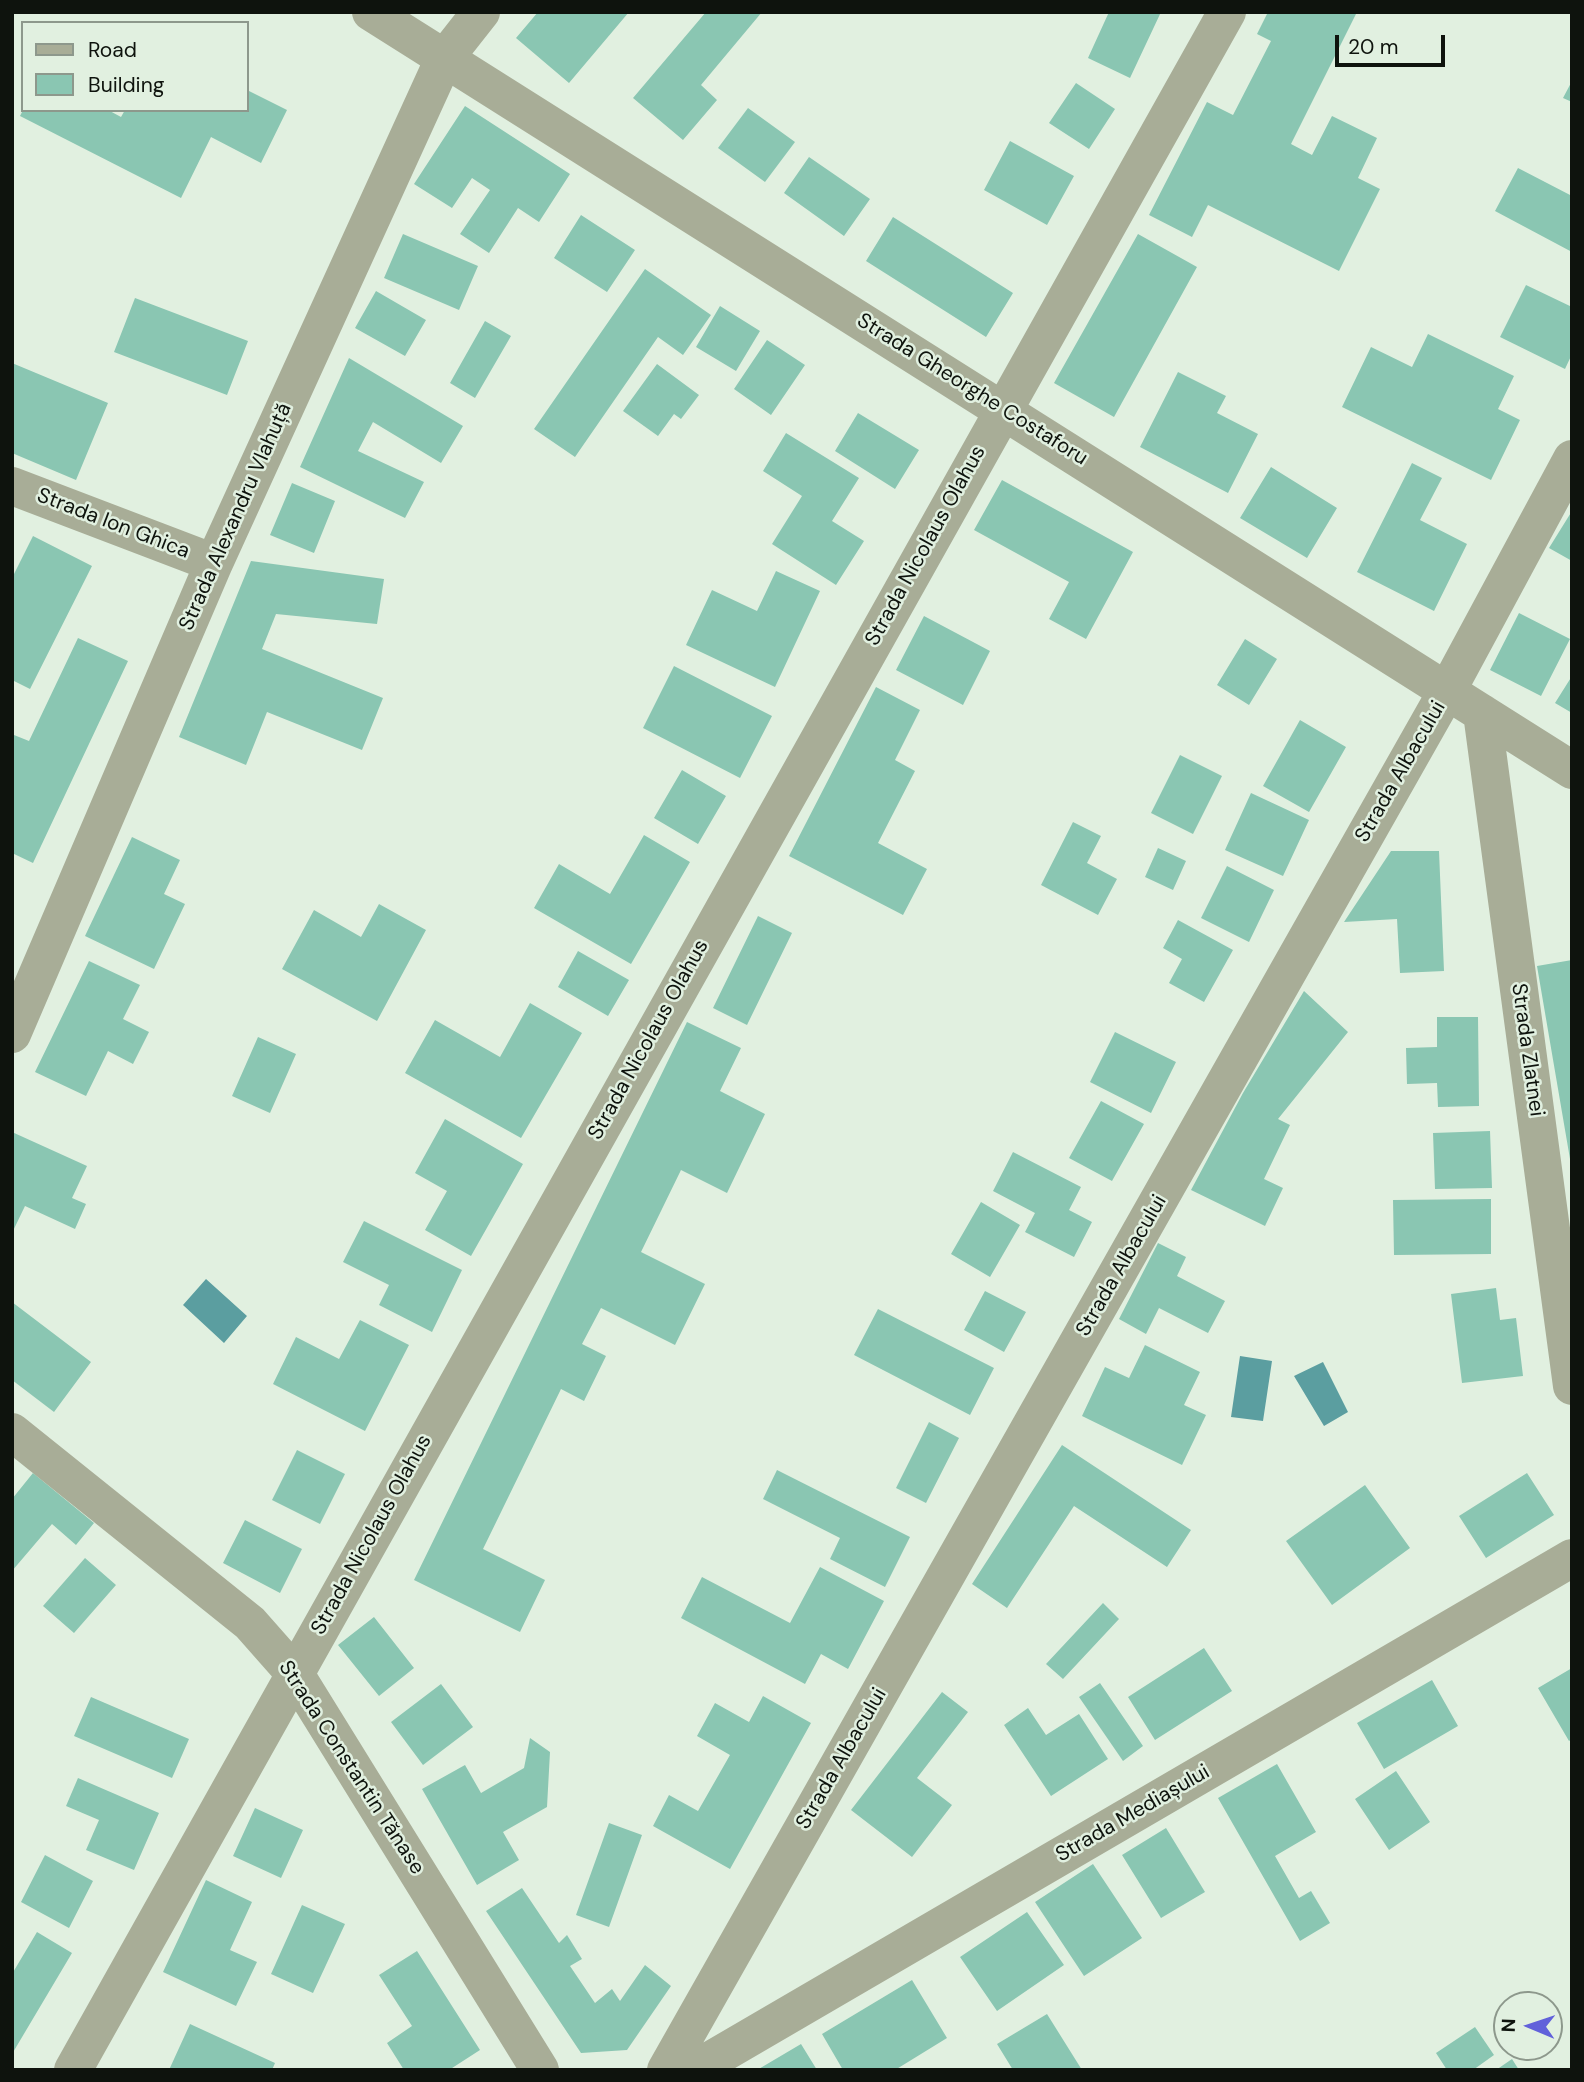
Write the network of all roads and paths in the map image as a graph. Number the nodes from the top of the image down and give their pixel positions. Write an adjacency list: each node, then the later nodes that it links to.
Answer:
1 (371, 12): 4 (street, Strada Gheorghe Costaforu)
2 (481, 12): 4 (street, Strada Alexandru Vlahuță)
3 (1227, 12): 5 (street, Strada Nicolaus Olahus)
4 (444, 59): 5 (street, Strada Gheorghe Costaforu); 8 (street, Strada Alexandru Vlahuță)
5 (1002, 408): 9 (street, Strada Gheorghe Costaforu); 16 (street, Strada Nicolaus Olahus)
6 (1572, 459): 9 (street, Strada Albacului)
7 (12, 486): 8 (street, Strada Ion Ghica)
8 (214, 563): 12 (street, Strada Alexandru Vlahuță)
9 (1447, 691): 10 (street, Strada Gheorghe Costaforu); 19 (street, Strada Albacului)
10 (1482, 713): 11 (street, Strada Gheorghe Costaforu); 13 (street, Strada Zlatnei)
11 (1572, 770)
12 (12, 1034)
13 (1572, 1386)
14 (12, 1432): 16 (street, Strada Constantin Tănase)
15 (1572, 1558): 20 (street, Strada Mediașului)
16 (295, 1674): 17 (street, Strada Nicolaus Olahus); 18 (street, Strada Constantin Tănase)
17 (74, 2070)
18 (540, 2070)
19 (666, 2070)
20 (694, 2070)

